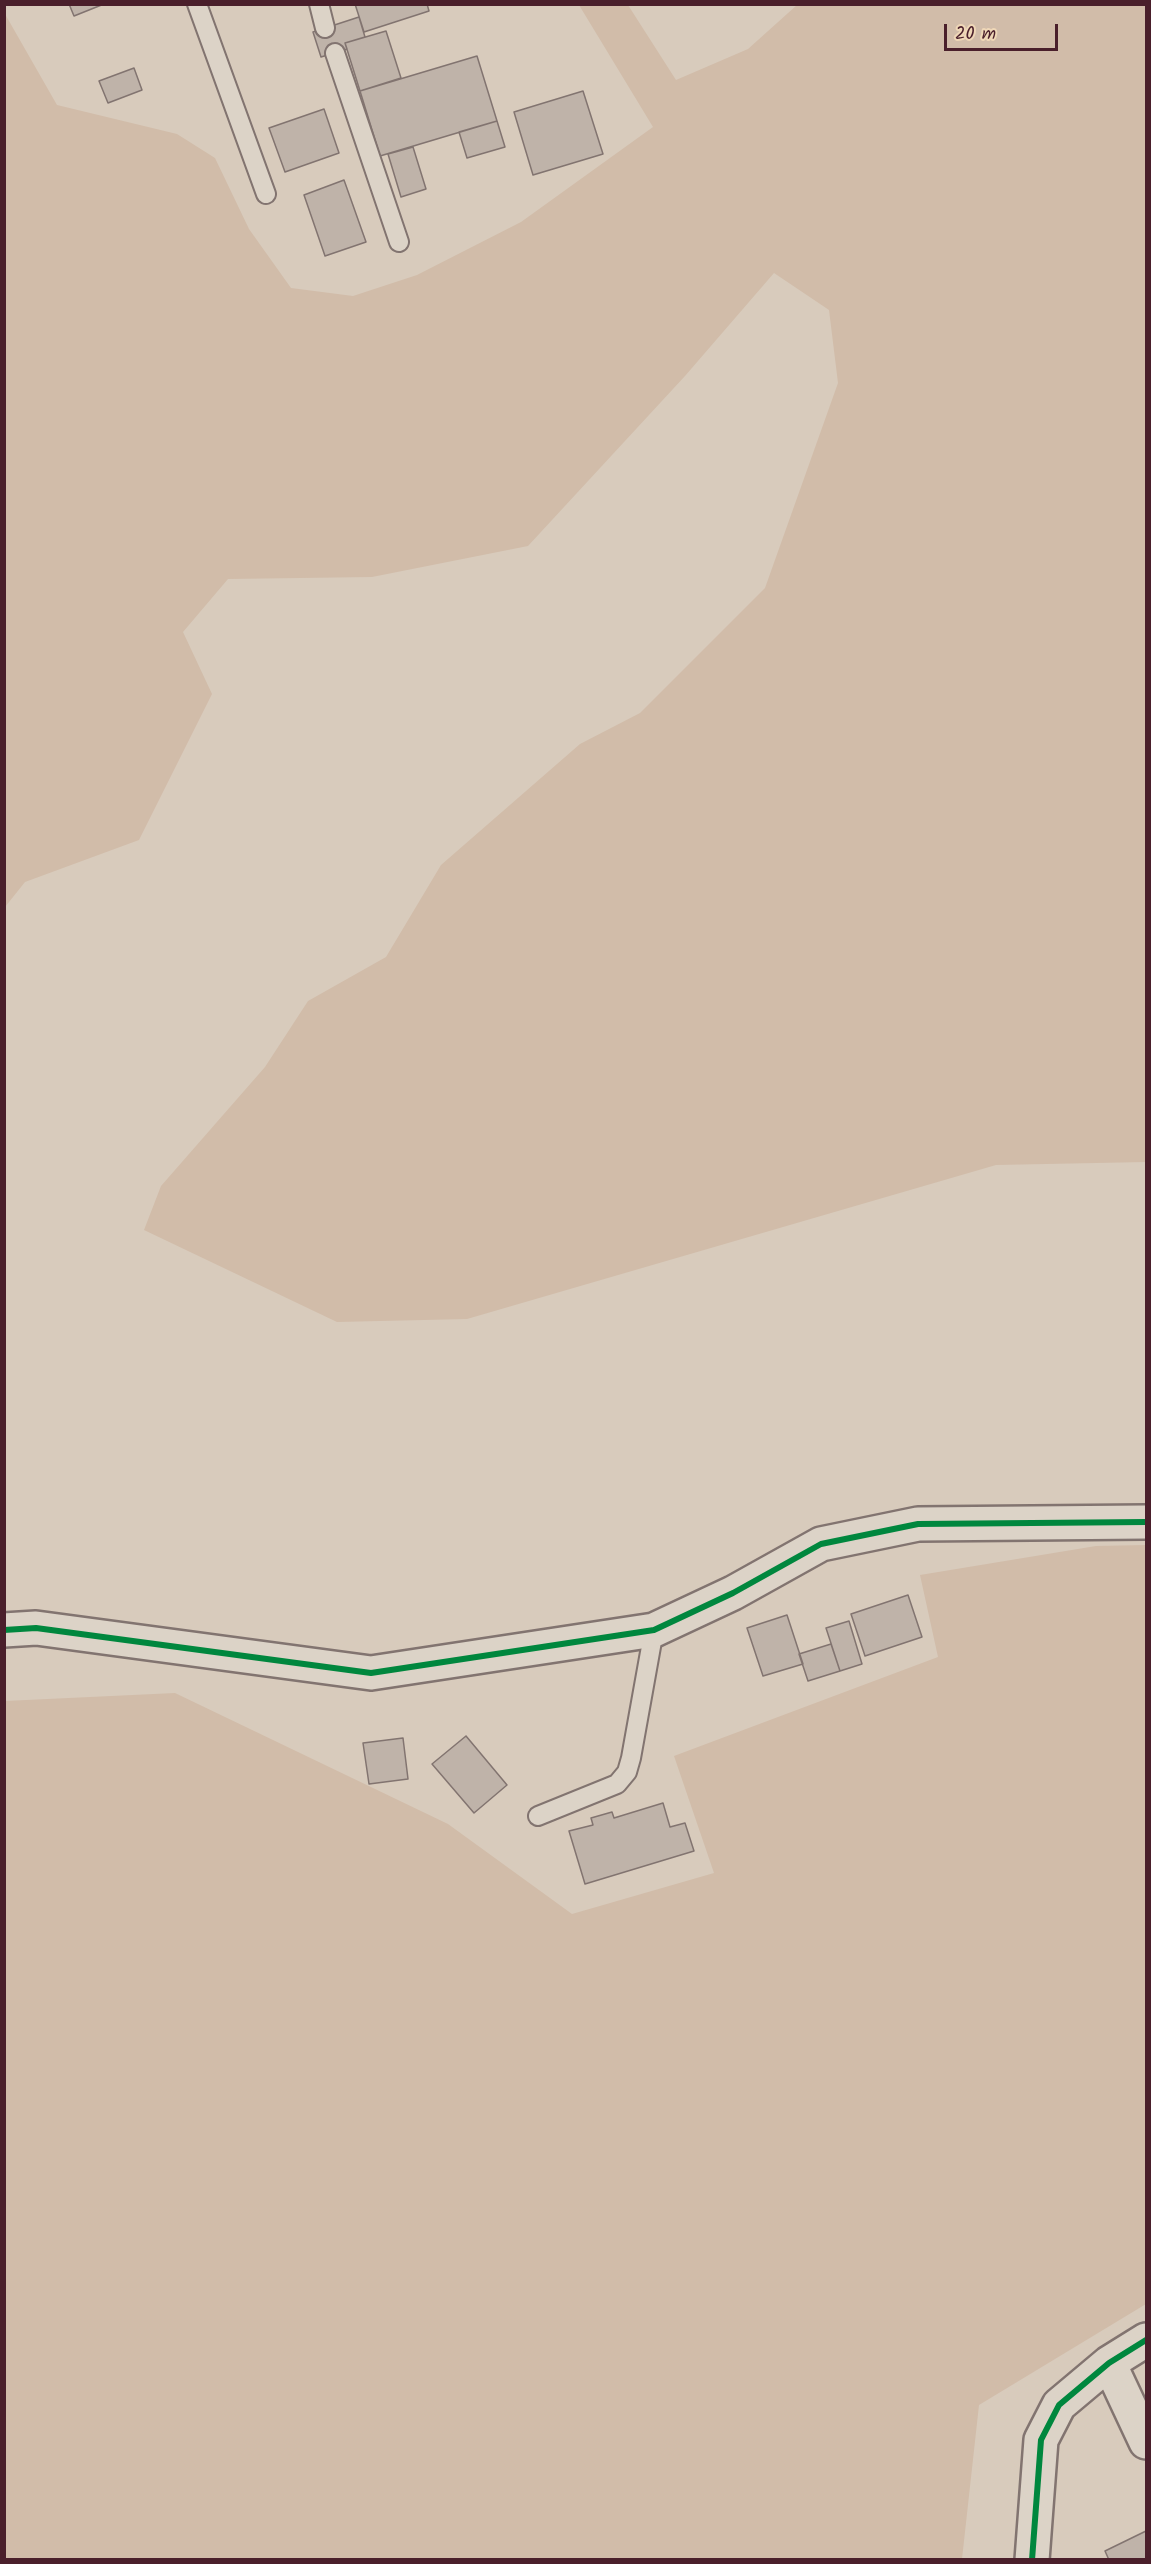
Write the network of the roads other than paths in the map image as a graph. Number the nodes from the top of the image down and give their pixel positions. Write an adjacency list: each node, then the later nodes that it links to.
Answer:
1 (197, 4): 5 (lane)
2 (319, 4): 3 (lane)
3 (325, 28)
4 (334, 53): 6 (lane)
5 (266, 194)
6 (399, 242)
7 (1146, 1522): 9 (street)
8 (4, 1630): 9 (street)
9 (654, 1630): 10 (lane)
10 (538, 1816)
11 (1146, 2340): 12 (street)
12 (1109, 2363): 13 (street); 14 (street)
13 (1146, 2442)
14 (1032, 2559)

